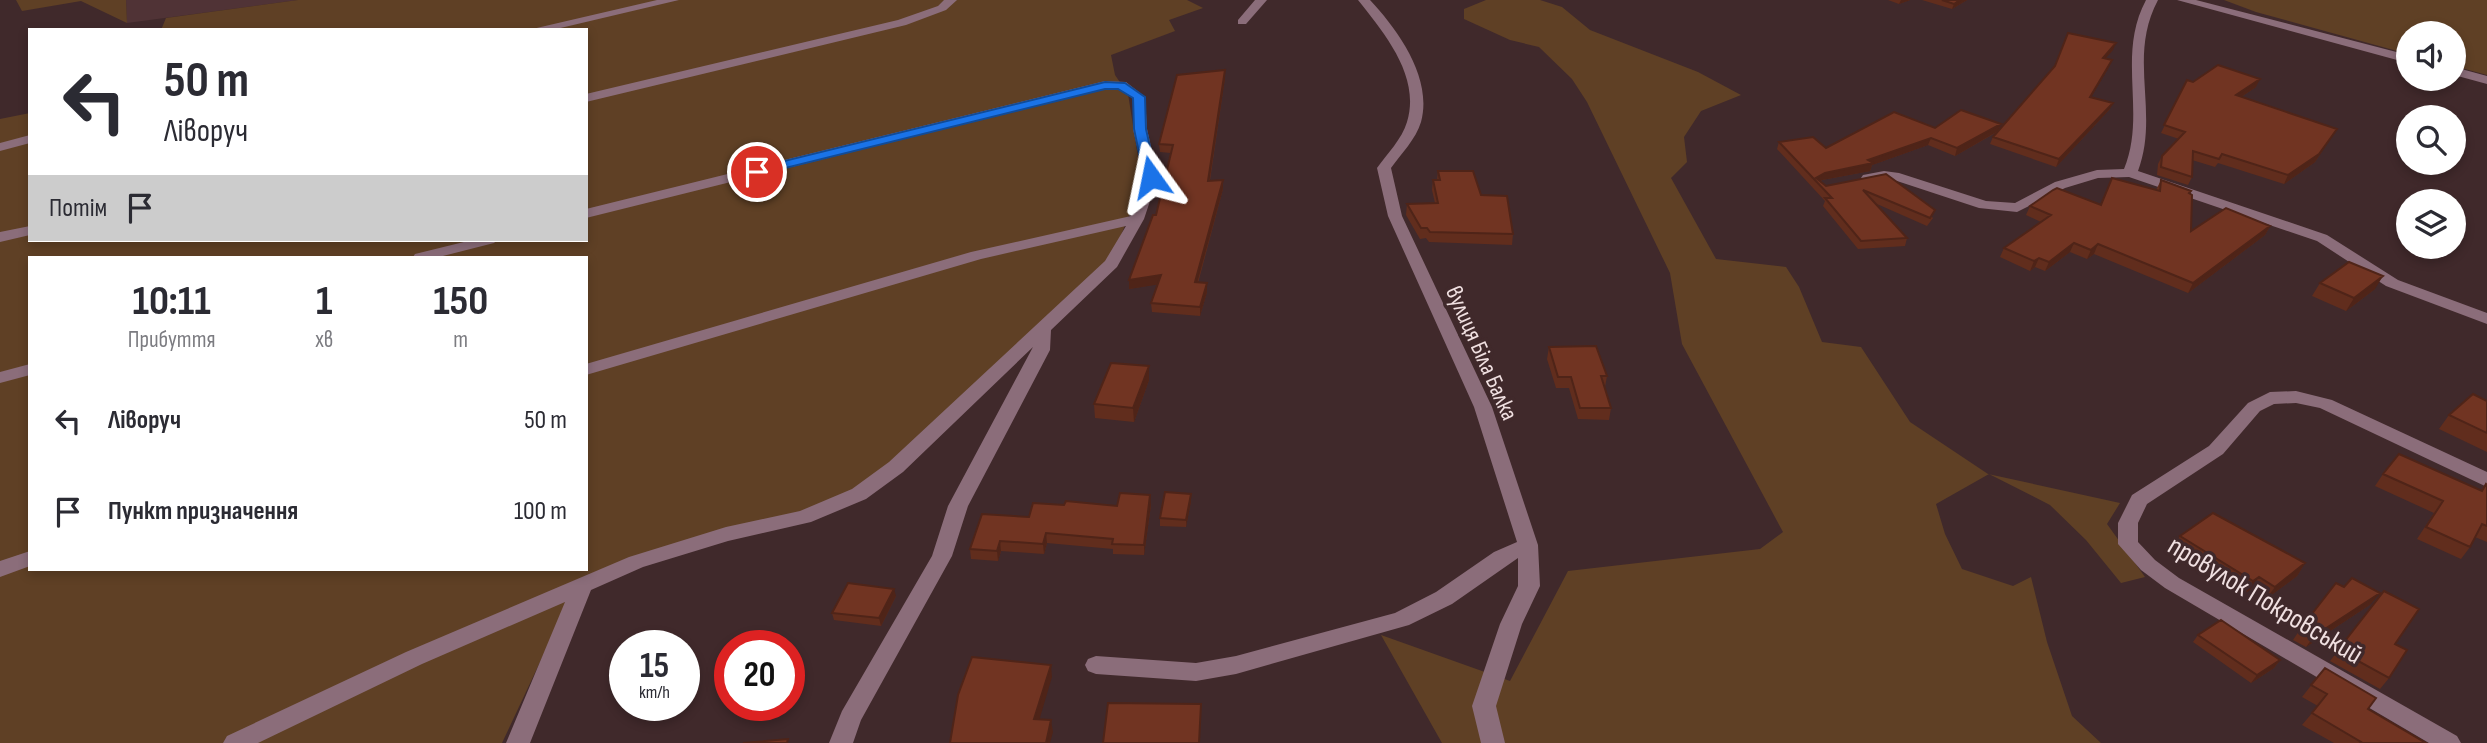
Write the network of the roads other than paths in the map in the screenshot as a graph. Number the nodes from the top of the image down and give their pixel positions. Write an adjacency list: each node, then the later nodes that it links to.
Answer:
1 (673, 0): 8 (street)
2 (951, 0): 12 (street)
3 (1261, 0): 7 (street)
4 (1364, 0): 29 (street, вулиця Біла Балка)
5 (2152, 0): 15 (street)
6 (2183, 0): 9 (street)
7 (1242, 22)
8 (543, 28)
9 (2396, 56)
10 (2466, 74): 11 (street)
11 (2487, 80)
12 (588, 97)
13 (28, 140): 14 (street)
14 (0, 147)
15 (2130, 173): 16 (street); 23 (street)
16 (1847, 182)
17 (588, 214): 18 (street)
18 (1137, 219): 24 (street); 25 (street)
19 (28, 230): 20 (street)
20 (0, 237)
21 (481, 242): 22 (street)
22 (425, 256)
23 (2487, 319)
24 (1043, 329): 32 (street); 36 (street)
25 (588, 369)
26 (28, 370): 27 (street)
27 (0, 378)
28 (2487, 480): 38 (street, провулок Покровський)
29 (1528, 545): 33 (street); 37 (street, вулиця Біла Балка)
30 (28, 559): 31 (street)
31 (0, 569)
32 (582, 586): 34 (street); 35 (street)
33 (1096, 665)
34 (235, 743)
35 (518, 743)
36 (841, 743)
37 (1493, 743)
38 (2449, 743)

